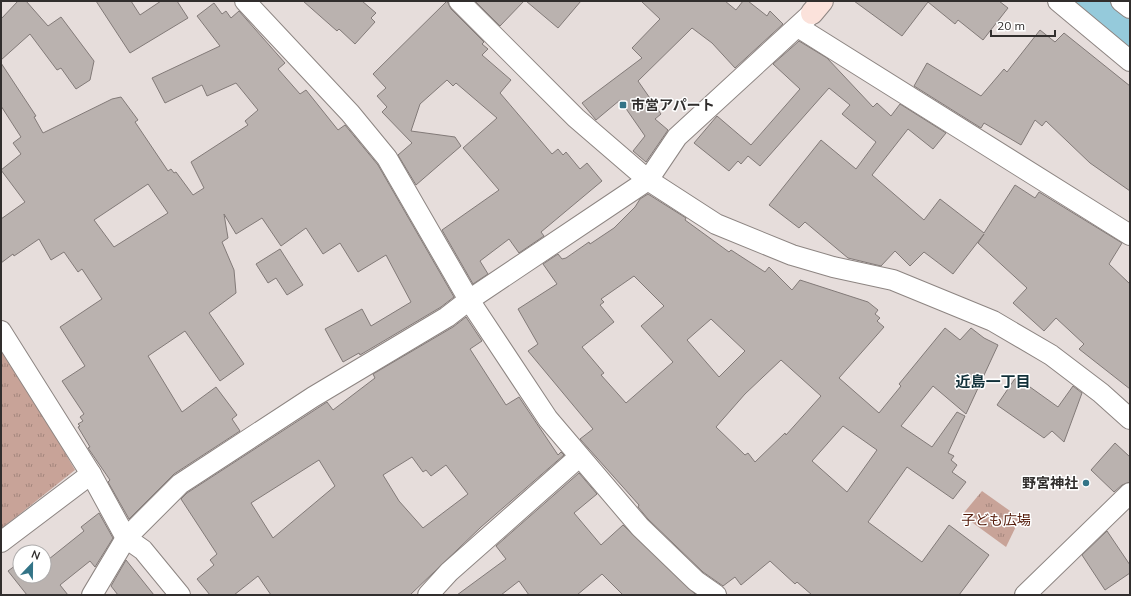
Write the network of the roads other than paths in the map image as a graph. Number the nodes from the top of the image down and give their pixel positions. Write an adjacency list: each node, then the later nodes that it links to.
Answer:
1 (246, 1): 10 (street)
2 (459, 1): 8 (street)
3 (1058, 1): 7 (street)
4 (1121, 1): 5 (street)
5 (1130, 8)
6 (810, 14): 8 (street); 9 (street)
7 (1130, 61)
8 (648, 180): 10 (street); 12 (street)
9 (1130, 235)
10 (469, 300): 13 (street); 16 (street)
11 (1, 331): 14 (street)
12 (1130, 419)
13 (579, 457): 20 (street); 21 (street)
14 (92, 474): 16 (street); 17 (street)
15 (1130, 493): 22 (street)
16 (126, 538): 18 (street); 19 (street)
17 (1, 542)
18 (92, 595)
19 (180, 595)
20 (428, 595)
21 (716, 595)
22 (1025, 595)

